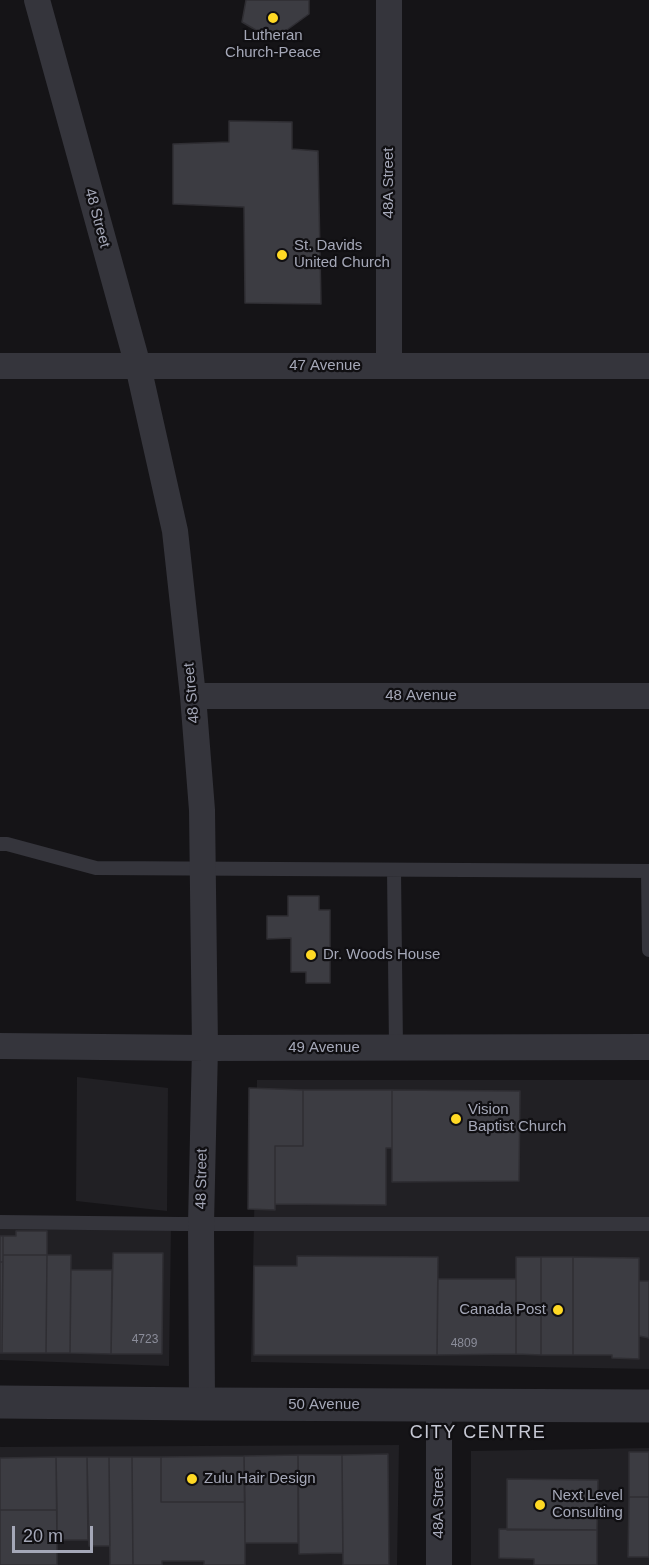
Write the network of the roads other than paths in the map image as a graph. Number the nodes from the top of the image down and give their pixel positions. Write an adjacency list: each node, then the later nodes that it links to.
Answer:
1 (37, 0): 4 (street, 48 Street)
2 (389, 0): 5 (street, 48A Street)
3 (0, 366): 4 (street, 47 Avenue)
4 (138, 366): 5 (street, 47 Avenue); 7 (street, 48 Street)
5 (389, 366): 6 (street, 47 Avenue)
6 (649, 366)
7 (194, 696): 8 (street, 48 Avenue); 10 (street, 48 Street)
8 (649, 696)
9 (0, 844): 10 (lane)
10 (203, 869): 11 (lane); 16 (street, 48 Street)
11 (394, 870): 12 (lane); 17 (lane)
12 (648, 871): 13 (lane)
13 (649, 950)
14 (0, 1046): 16 (street, 49 Avenue)
15 (649, 1047): 17 (street, 49 Avenue)
16 (205, 1048): 17 (street, 49 Avenue); 19 (street, 48 Street)
17 (396, 1048)
18 (0, 1222): 19 (lane)
19 (201, 1224): 20 (lane); 22 (street, 48 Street)
20 (649, 1224)
21 (0, 1402): 22 (street, 50 Avenue)
22 (202, 1404): 23 (street, 50 Avenue)
23 (439, 1405): 24 (street, 50 Avenue); 25 (street, 48A Street)
24 (649, 1406)
25 (439, 1565)

